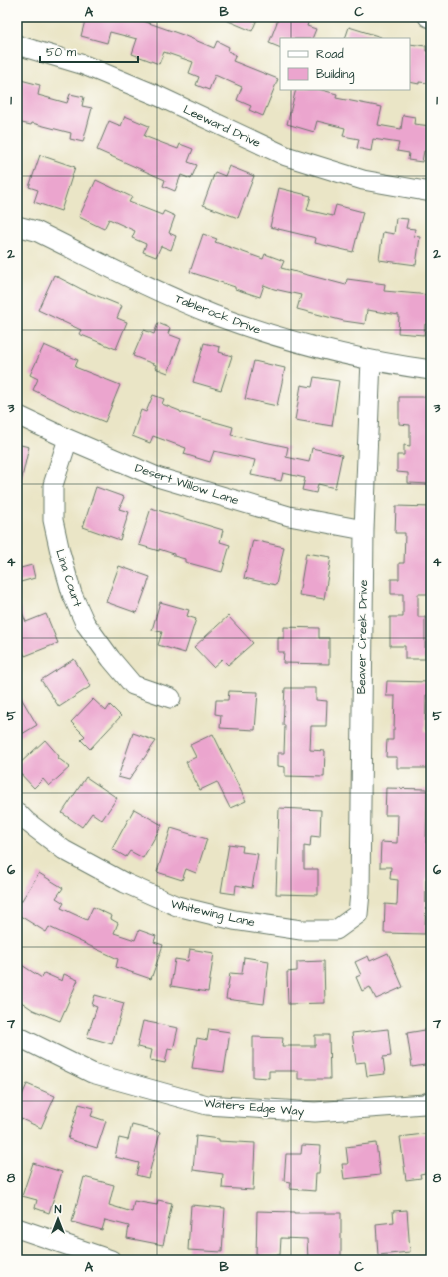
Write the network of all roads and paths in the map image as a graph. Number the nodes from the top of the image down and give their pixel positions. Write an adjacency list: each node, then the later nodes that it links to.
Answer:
1 (428, 17): 2 (street)
2 (431, 18)
3 (17, 45): 4 (street, Leeward Drive)
4 (431, 192)
5 (17, 226): 6 (street, Tablerock Drive)
6 (371, 360): 7 (street, Tablerock Drive); 10 (street, Beaver Creek Drive)
7 (431, 370)
8 (17, 415): 9 (street, Desert Willow Lane)
9 (68, 439): 10 (street, Desert Willow Lane); 11 (street, Lina Court)
10 (364, 530): 13 (street, Beaver Creek Drive)
11 (171, 698)
12 (17, 812): 13 (street, Whitewing Lane)
13 (358, 914)
14 (17, 1036): 15 (street, Waters Edge Way)
15 (431, 1101)
16 (17, 1228): 17 (street)
17 (82, 1256): 18 (street)
18 (110, 1260)

